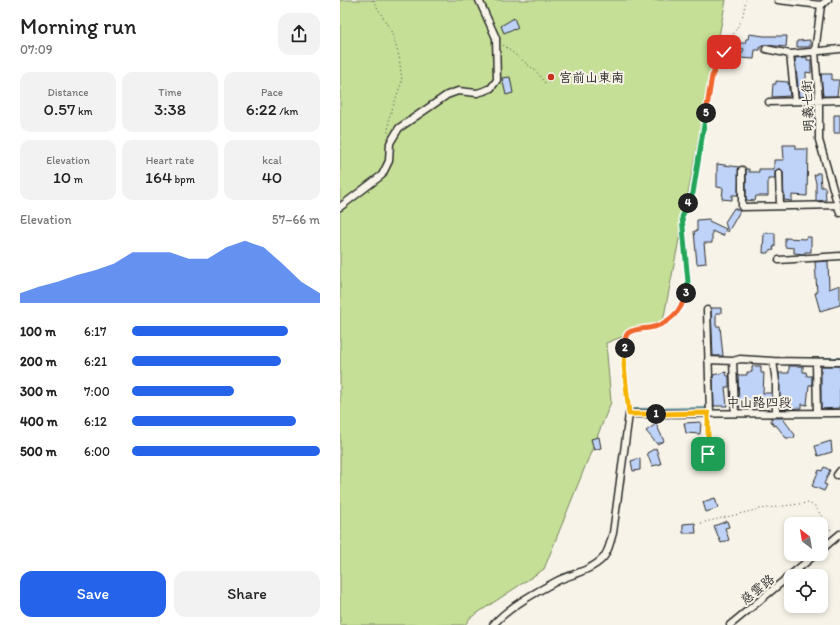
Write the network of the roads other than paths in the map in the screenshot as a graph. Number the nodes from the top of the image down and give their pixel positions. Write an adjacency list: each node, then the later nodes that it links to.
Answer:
1 (479, 0): 17 (street)
2 (778, 0): 4 (street)
3 (828, 0): 4 (street)
4 (821, 5): 7 (street, 明義七街)
5 (766, 49): 8 (street)
6 (840, 49): 7 (street)
7 (815, 52): 8 (street); 9 (street, 明義七街)
8 (790, 54): 11 (street)
9 (819, 100): 10 (street); 11 (street); 15 (street, 明義七街)
10 (840, 100)
11 (795, 101): 12 (street)
12 (768, 102)
13 (742, 170): 16 (street)
14 (779, 173): 16 (street)
15 (838, 205): 16 (street); 18 (street, 明義七街)
16 (780, 206)
17 (340, 207)
18 (840, 213)
19 (840, 256): 20 (street)
20 (779, 260)
21 (707, 310): 22 (street)
22 (708, 360): 23 (street); 27 (street)
23 (733, 361): 24 (street); 28 (street)
24 (773, 361): 25 (street); 29 (street)
25 (816, 362): 26 (street); 30 (street)
26 (840, 362)
27 (709, 413): 28 (street, 中山路四段); 35 (street, 中山路四段)
28 (735, 413): 29 (street, 中山路四段)
29 (776, 413): 30 (street, 中山路四段)
30 (816, 413): 31 (street, 中山路四段)
31 (840, 413)
32 (838, 536): 33 (street)
33 (828, 544)
34 (808, 561): 36 (street, 慈雲路)
35 (493, 625)
36 (730, 625)

